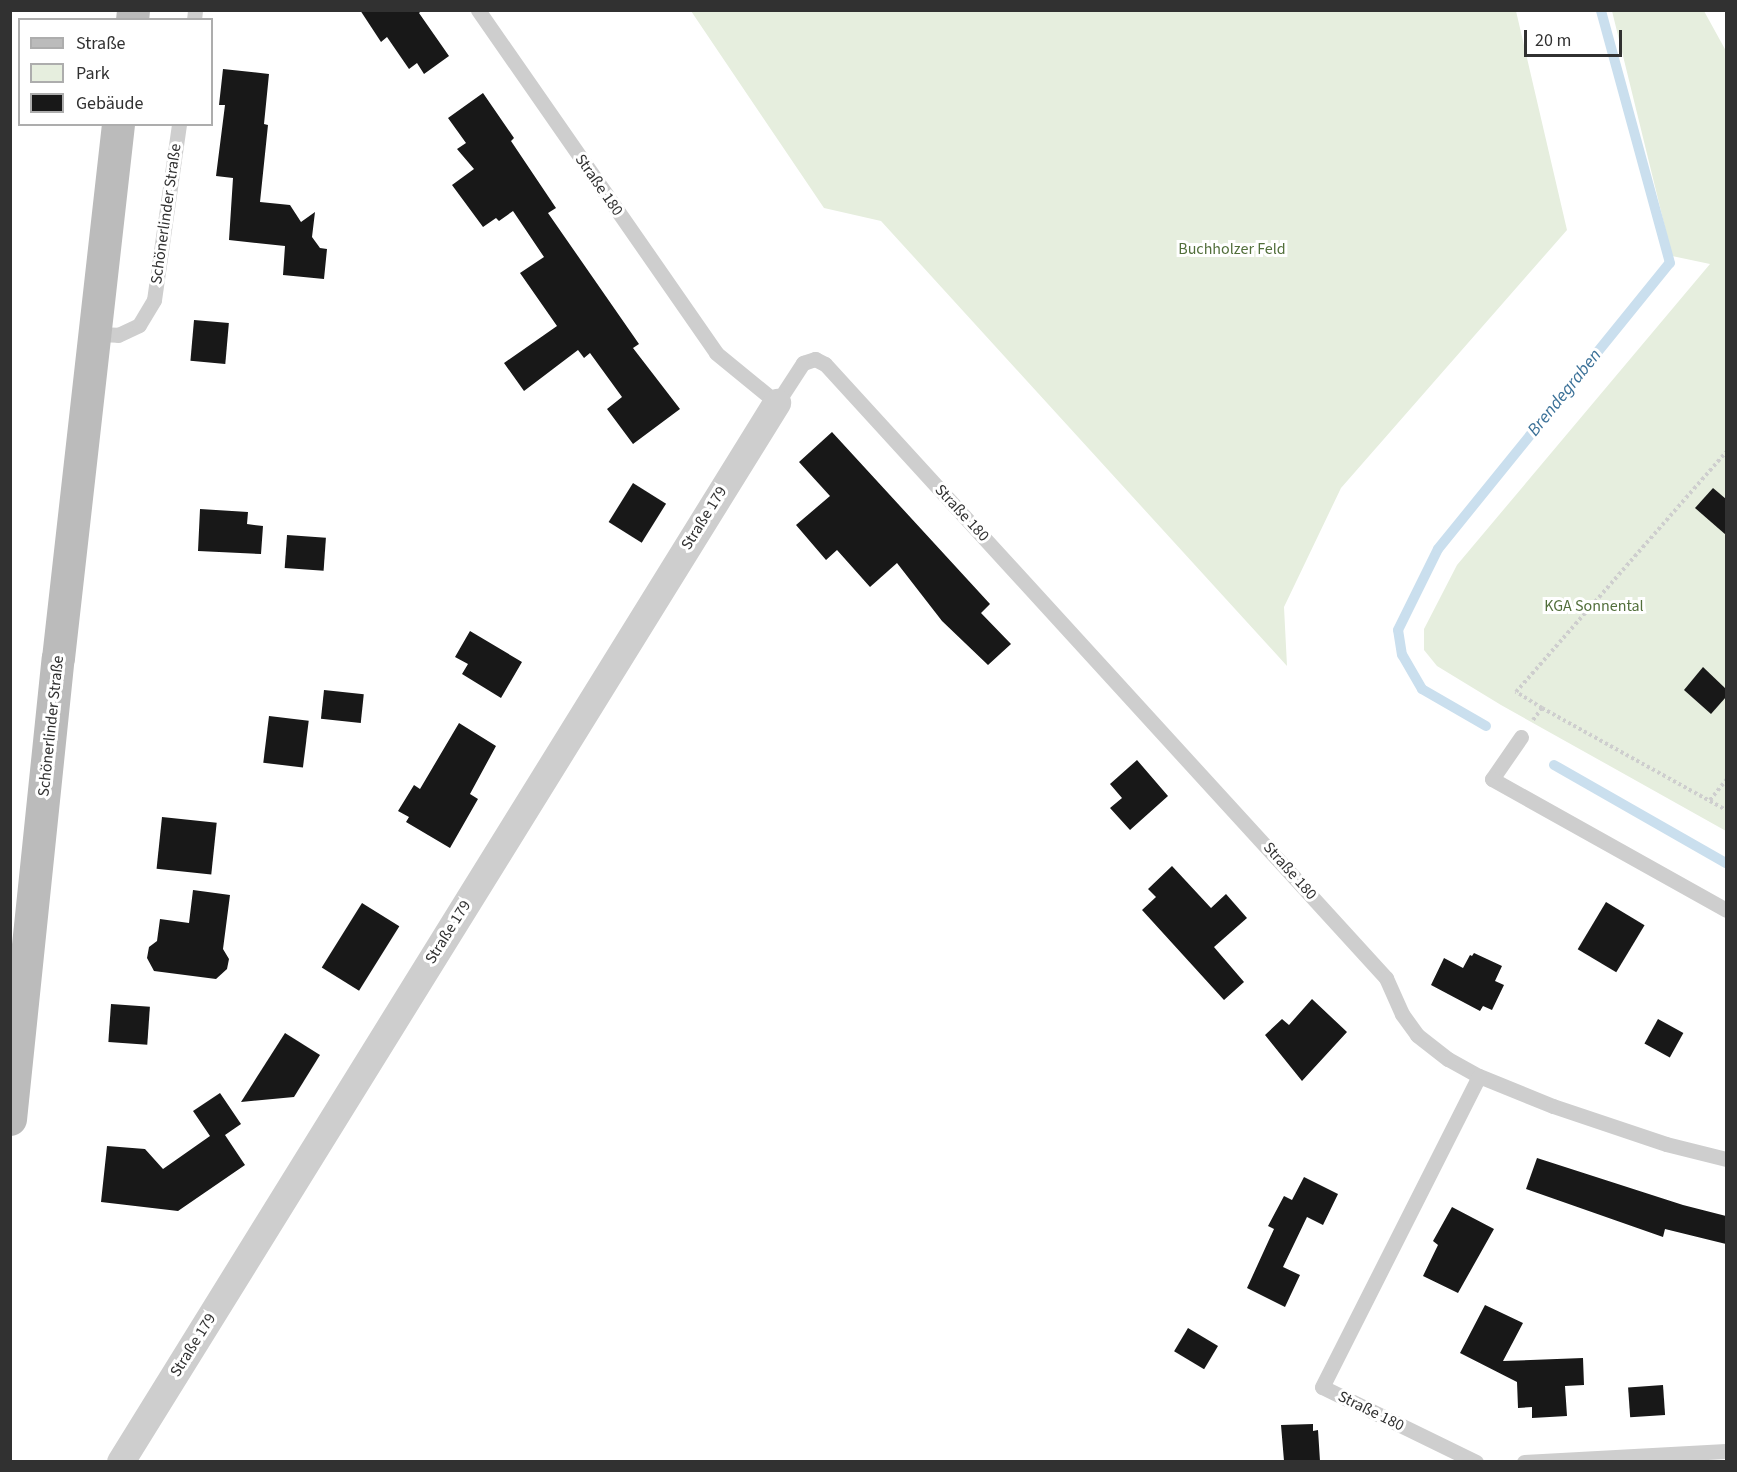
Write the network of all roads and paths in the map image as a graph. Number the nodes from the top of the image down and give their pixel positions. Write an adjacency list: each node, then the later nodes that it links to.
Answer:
1 (478, 10): 5 (lane, Straße 180)
2 (118, 126): 4 (main road, Schönerlinder Straße)
3 (179, 126): 4 (lane, Schönerlinder Straße)
4 (94, 334): 14 (main road, Schönerlinder Straße)
5 (777, 403): 13 (lane, Straße 180); 17 (street, Straße 179)
6 (1726, 452): 7 (path)
7 (1542, 708): 8 (path); 10 (path)
8 (1521, 737): 12 (lane)
9 (1726, 780): 10 (path)
10 (1710, 800): 11 (path)
11 (1726, 810)
12 (1726, 910)
13 (1479, 1076): 15 (lane, Straße 180); 18 (lane, Straße 180)
14 (10, 1119)
15 (1726, 1159)
16 (1726, 1451): 19 (lane)
17 (121, 1461)
18 (1476, 1461)
19 (1524, 1461)

